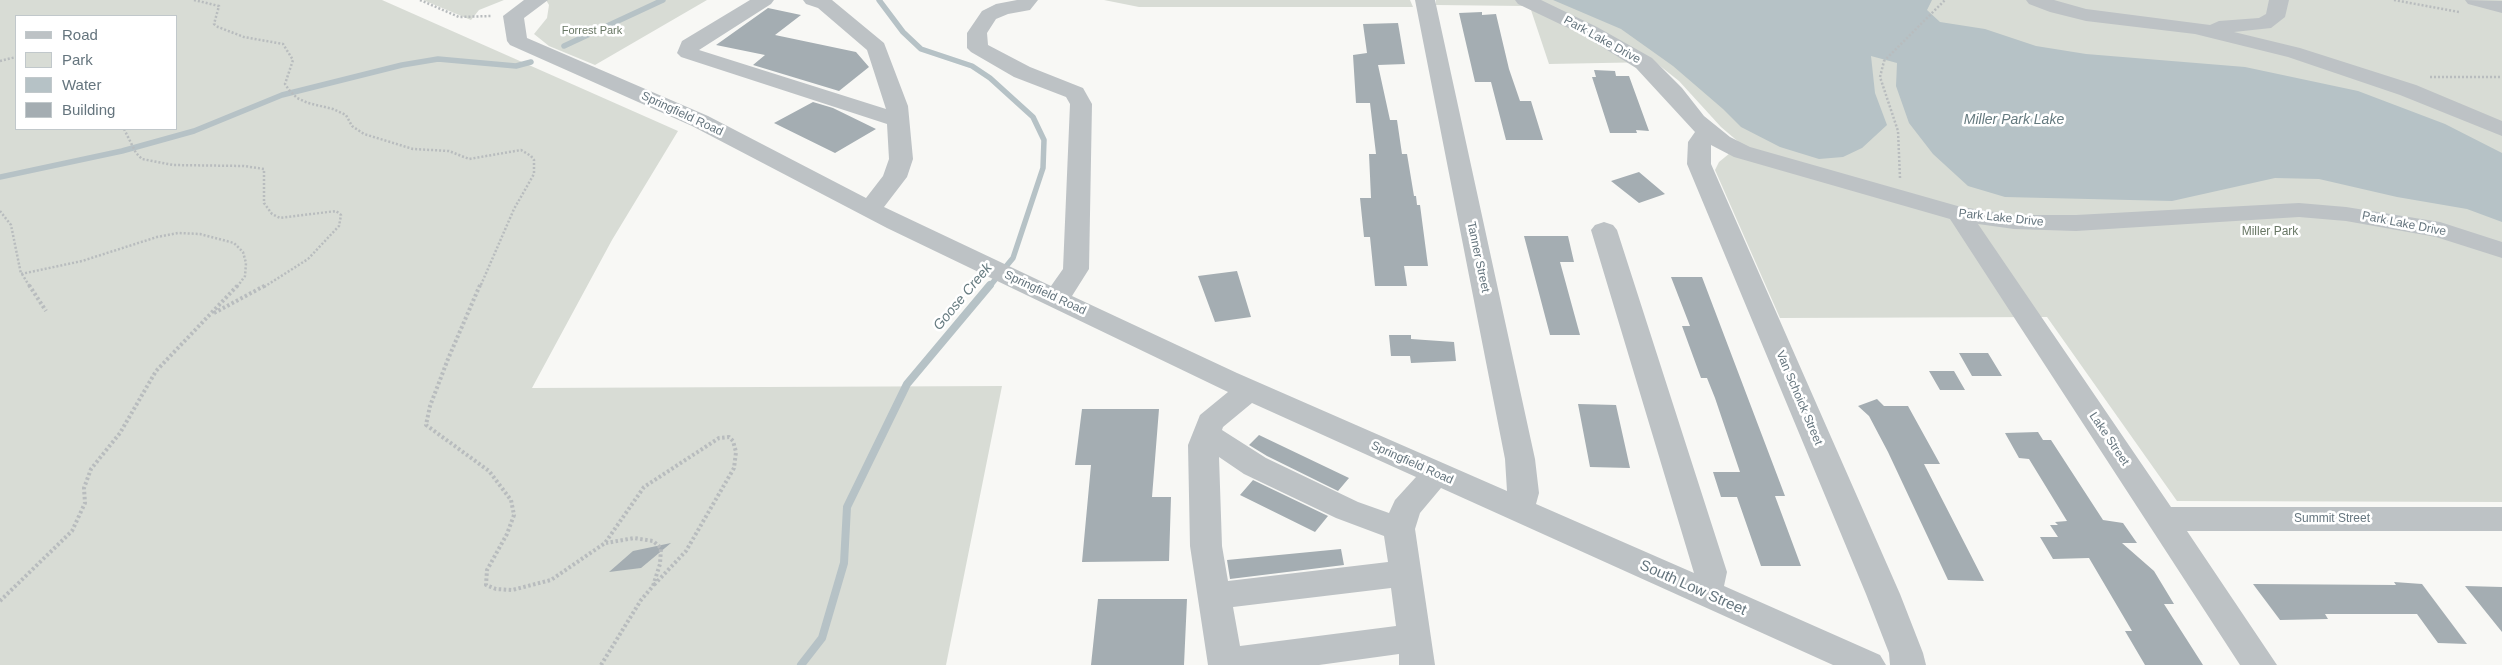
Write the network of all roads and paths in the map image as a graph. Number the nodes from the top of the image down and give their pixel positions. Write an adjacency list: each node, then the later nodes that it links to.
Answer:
1 (194, 0): 42 (path)
2 (420, 0): 15 (path)
3 (538, 0): 15 (street)
4 (764, 0): 21 (street)
5 (813, 0): 21 (street)
6 (1028, 0): 32 (street)
7 (1525, 0): 24 (street, Park Lake Drive)
8 (1945, 0): 25 (path)
9 (2036, 0): 17 (street)
10 (2280, 0): 16 (street)
11 (2394, 0): 13 (path)
12 (1424, 1): 38 (street, Tanner Street)
13 (2468, 6): 14 (street)
14 (2502, 7)
15 (513, 16): 26 (street, Springfield Road)
16 (2264, 24): 17 (street); 18 (street)
17 (2196, 28): 18 (street)
18 (2293, 52): 22 (street)
19 (15, 57): 20 (path)
20 (0, 61)
21 (898, 120): 26 (street)
22 (2502, 129)
23 (124, 130): 34 (path)
24 (1708, 132): 25 (street, Park Lake Drive); 52 (street, Van Schoick Street)
25 (1901, 198): 28 (street, Park Lake Drive)
26 (870, 209): 32 (street, Springfield Road)
27 (0, 212): 31 (path)
28 (1959, 214): 30 (street, Park Lake Drive); 39 (street, Lake Street)
29 (1604, 230): 45 (street)
30 (2502, 250)
31 (22, 274): 33 (path); 34 (path)
32 (1055, 298): 35 (street, Springfield Road)
33 (46, 311)
34 (209, 316): 47 (path)
35 (1249, 390): 36 (street); 37 (street, Springfield Road)
36 (1207, 434): 41 (street); 46 (street)
37 (1436, 474): 38 (street, Springfield Road); 41 (street)
38 (1518, 510): 45 (street, South Low Street)
39 (2163, 519): 40 (street, Summit Street); 53 (street, Lake Street)
40 (2502, 519)
41 (1399, 529): 43 (street)
42 (605, 543): 44 (path); 44 (path)
43 (1406, 573): 46 (street); 48 (street)
44 (653, 586): 50 (path)
45 (1706, 594): 51 (street, South Low Street)
46 (1214, 596): 49 (street)
47 (0, 601)
48 (1416, 652): 49 (street)
49 (1225, 664)
50 (601, 665)
51 (1868, 665)
52 (1908, 665)
53 (2259, 665)

